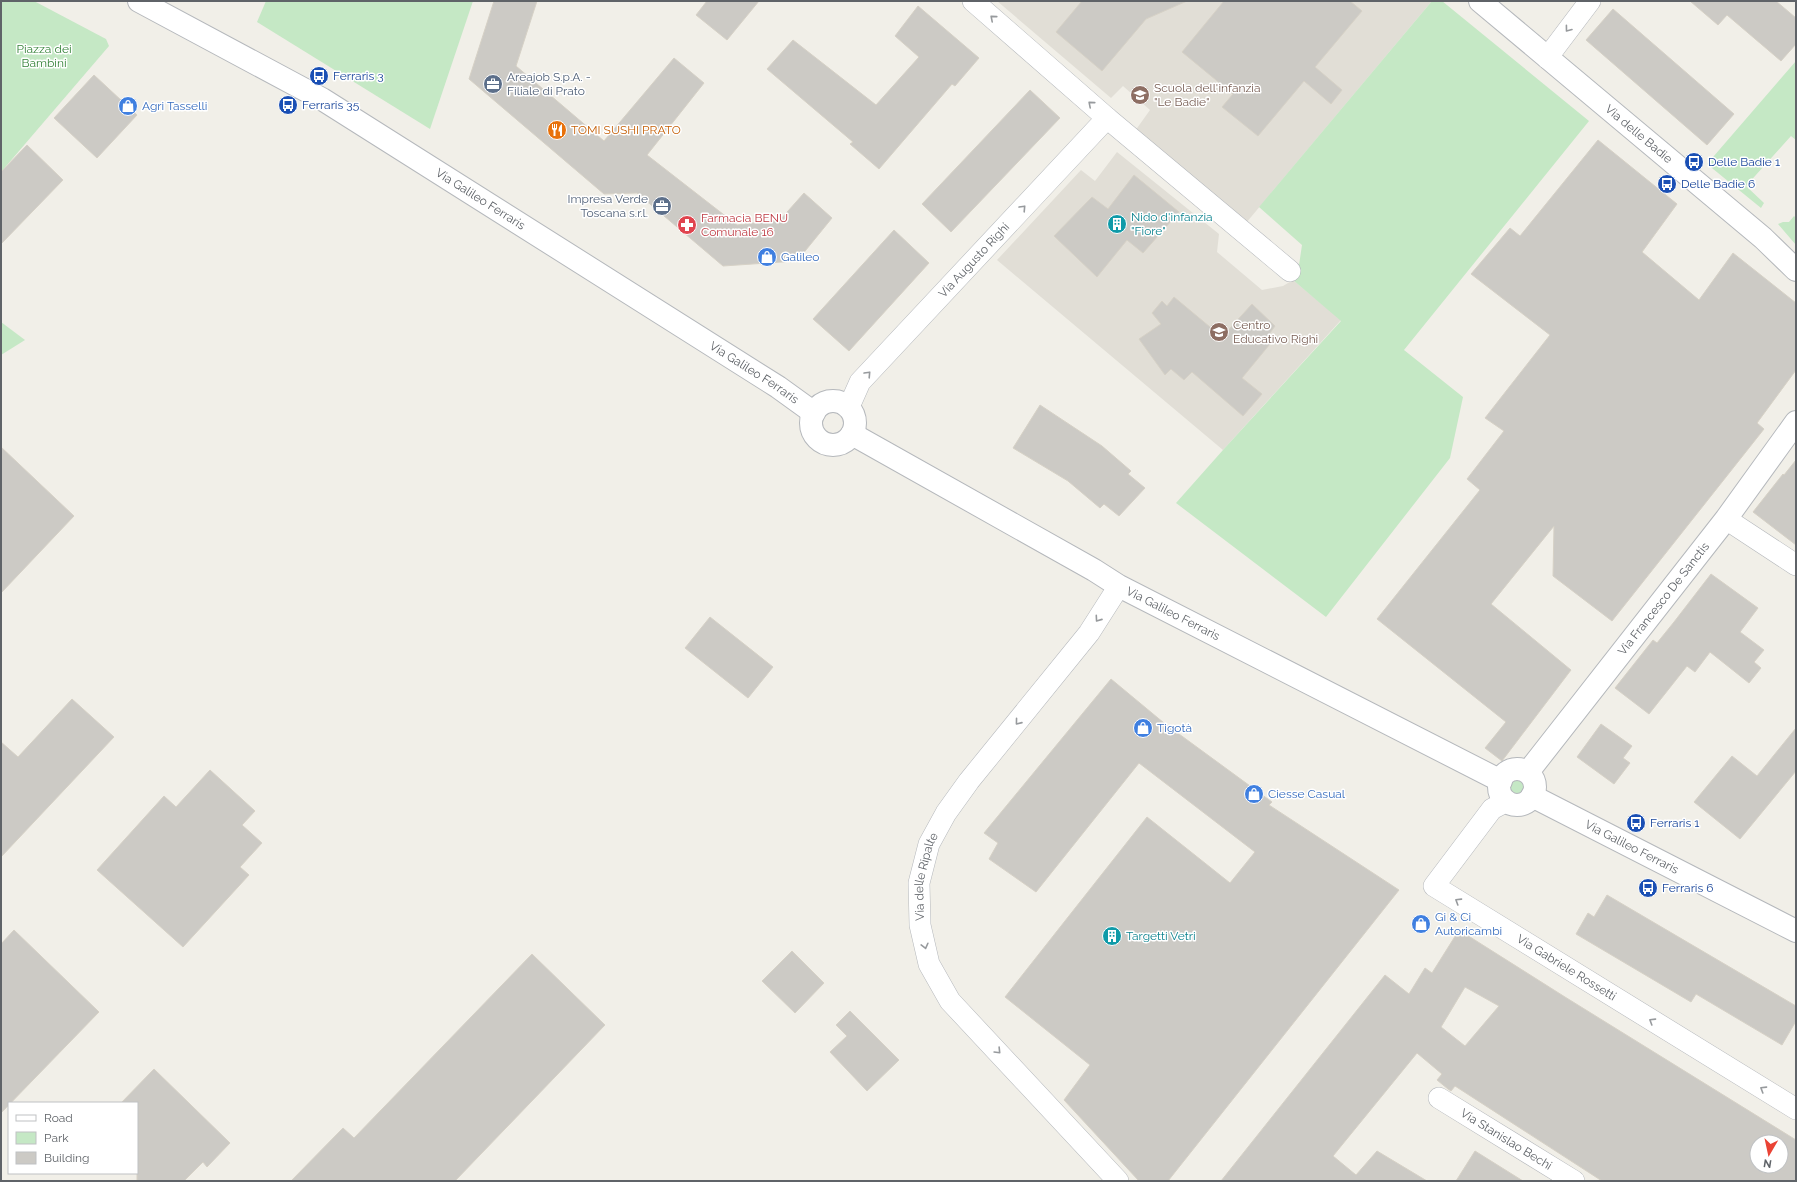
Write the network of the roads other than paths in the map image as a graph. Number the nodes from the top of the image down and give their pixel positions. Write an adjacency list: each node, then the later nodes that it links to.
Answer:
1 (139, 1): 10 (street, Via Galileo Ferraris)
2 (973, 1): 6 (street, one-way to 2)
3 (1480, 1): 5 (street, Via delle Badie)
4 (1590, 1): 5 (street, one-way to 5)
5 (1547, 58): 7 (street, Via delle Badie)
6 (1107, 118): 8 (street); 9 (street, Via Augusto Righi, one-way to 6)
7 (1796, 270)
8 (1290, 272)
9 (847, 407): 10 (street); 12 (street)
10 (814, 413): 12 (street)
11 (1796, 422): 13 (street, Via Francesco De Sanctis)
12 (852, 434): 15 (street, Via Galileo Ferraris)
13 (1726, 519): 14 (street); 16 (street, Via Francesco De Sanctis)
14 (1796, 565)
15 (1119, 586): 17 (street, Via Galileo Ferraris); 22 (street, Via delle Ripalte, one-way to 22)
16 (1528, 772): 17 (street); 18 (street)
17 (1504, 791): 18 (street, Via Galileo Ferraris); 21 (street, Via Gabriele Rossetti, one-way to 17)
18 (1532, 796): 19 (street, Via Galileo Ferraris)
19 (1796, 931)
20 (1440, 1098): 23 (street, Via Stanislao Bechi)
21 (1796, 1109)
22 (1118, 1181)
23 (1574, 1181)

